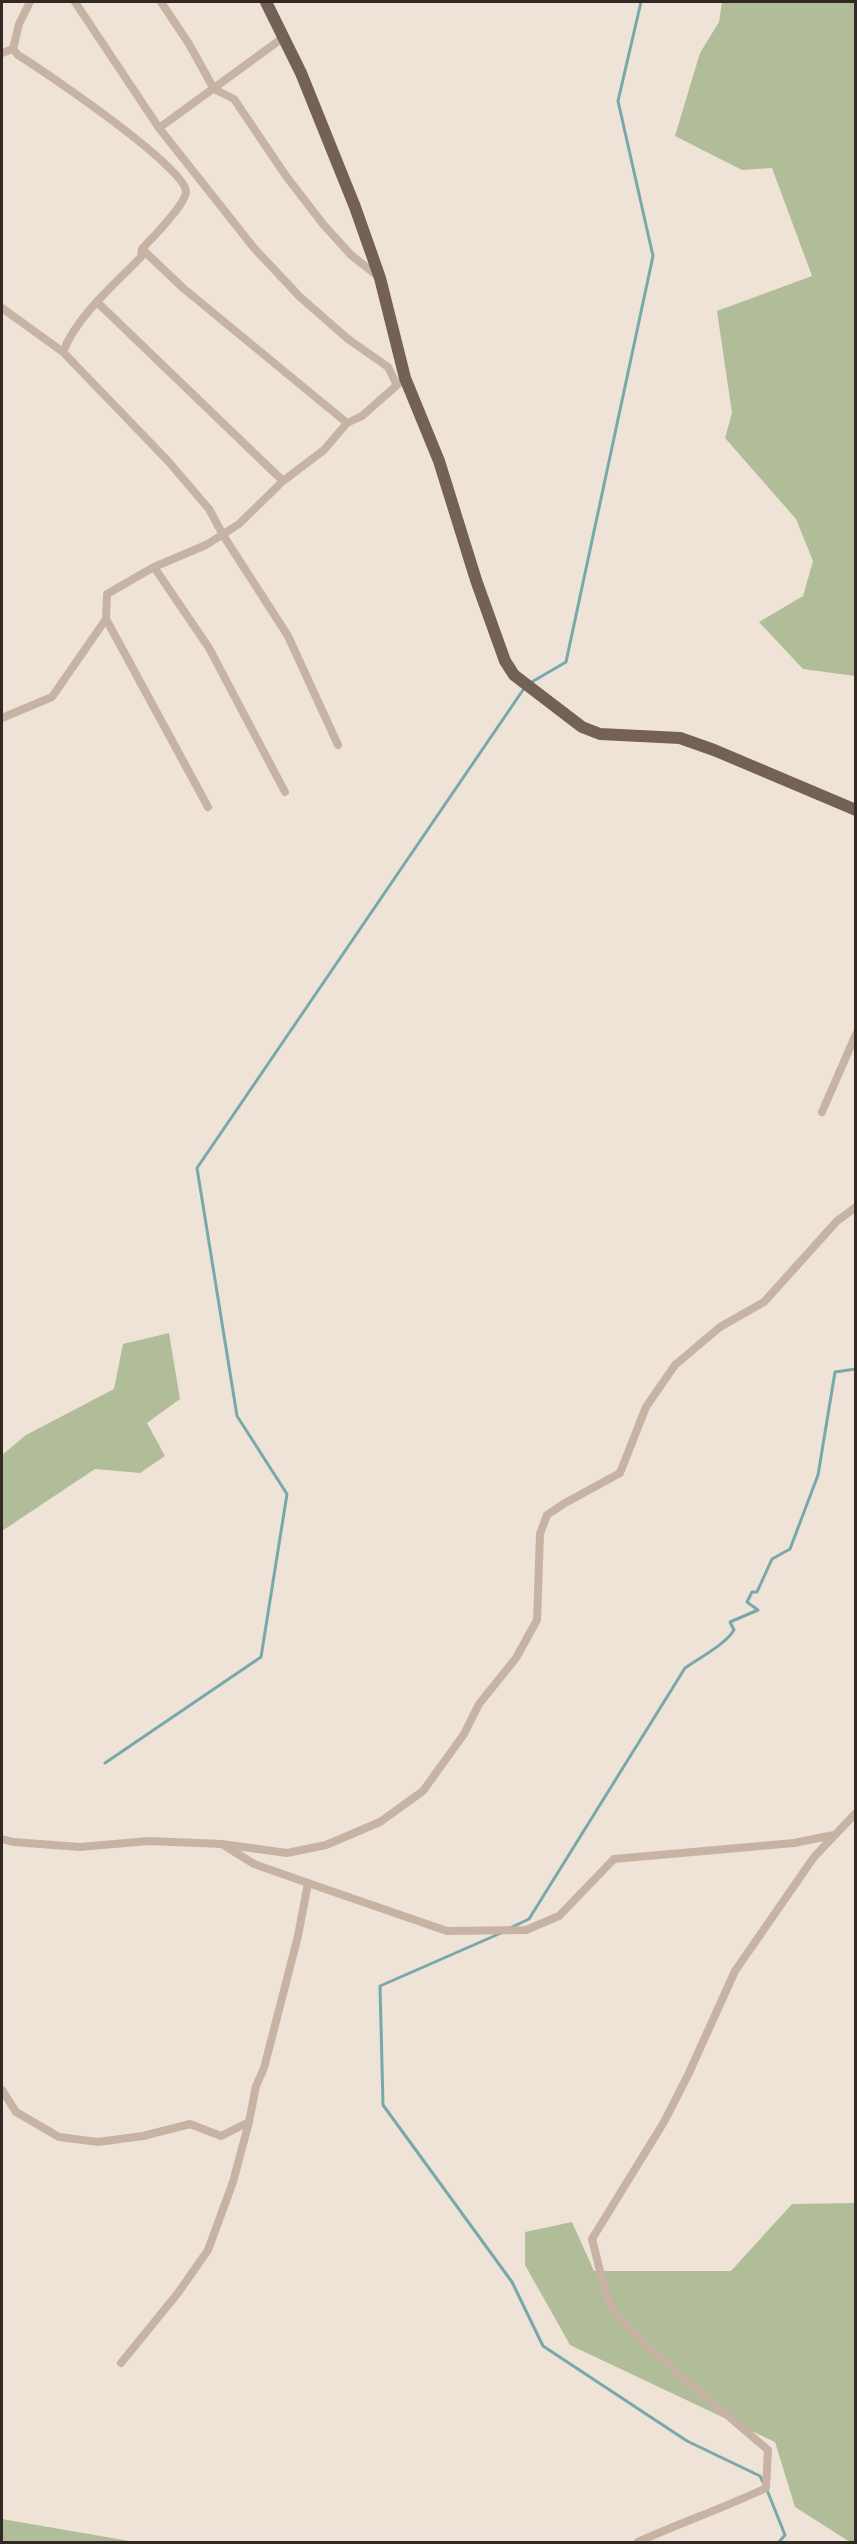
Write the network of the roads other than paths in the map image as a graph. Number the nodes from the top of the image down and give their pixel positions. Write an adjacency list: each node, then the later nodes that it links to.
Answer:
1 (30, 2): 6 (street)
2 (75, 2): 9 (street)
3 (161, 2): 8 (street)
4 (266, 2): 5 (main road)
5 (284, 37): 8 (street); 11 (main road)
6 (13, 49): 7 (street); 10 (street)
7 (2, 52)
8 (214, 89): 9 (street); 11 (street)
9 (159, 128): 15 (street)
10 (142, 249): 12 (street); 16 (street)
11 (380, 278): 15 (main road)
12 (97, 302): 14 (street); 17 (street)
13 (2, 308): 14 (street)
14 (63, 352): 18 (street)
15 (401, 381): 16 (street); 25 (main road)
16 (347, 423): 17 (street)
17 (283, 480): 18 (street)
18 (223, 535): 19 (street); 22 (street)
19 (154, 567): 20 (street); 23 (street)
20 (106, 619): 21 (street); 24 (street)
21 (2, 718)
22 (338, 745)
23 (285, 792)
24 (208, 807)
25 (855, 810)
26 (855, 1034): 27 (street)
27 (822, 1112)
28 (855, 1207): 32 (street)
29 (855, 1813): 30 (street)
30 (834, 1835): 33 (street); 37 (street)
31 (2, 1839): 32 (street)
32 (222, 1844): 33 (street)
33 (308, 1883): 35 (street)
34 (2, 2090): 35 (street)
35 (249, 2122): 36 (street)
36 (121, 2362)
37 (638, 2542)

